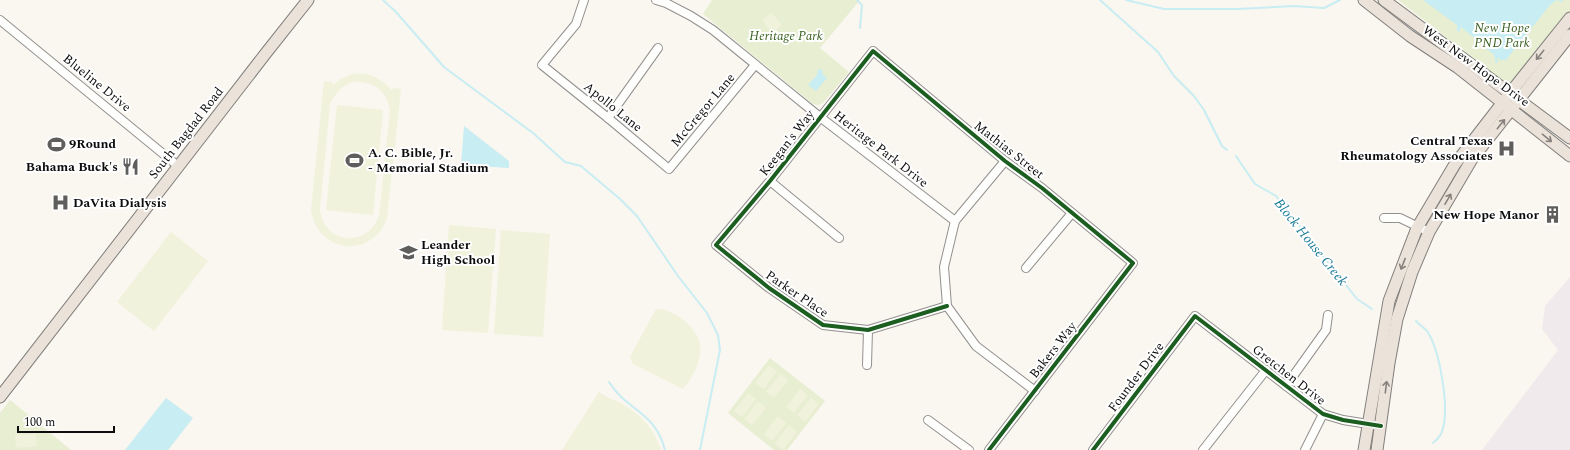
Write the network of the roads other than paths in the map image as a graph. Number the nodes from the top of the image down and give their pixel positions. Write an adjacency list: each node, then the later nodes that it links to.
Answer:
1 (308, 0): 24 (main road, South Bagdad Road)
2 (584, 0): 20 (street, Apollo Lane)
3 (656, 0): 6 (street, Heritage Park Drive)
4 (1364, 0): 7 (main road, West New Hope Drive)
5 (1384, 0): 10 (main road, West New Hope Drive)
6 (667, 1): 14 (street, Heritage Park Drive)
7 (1376, 9): 10 (main road); 17 (main road, West New Hope Drive)
8 (1570, 18): 15 (main road, one-way to 15)
9 (0, 20): 24 (street, Blueline Drive)
10 (1426, 31): 15 (main road, West New Hope Drive)
11 (1570, 35): 16 (main road)
12 (658, 48): 20 (street)
13 (873, 52): 19 (street, Keegan's Way); 23 (street, Mathias Street)
14 (755, 65): 19 (street, Heritage Park Drive); 25 (street, McGregor Lane)
15 (1510, 93): 16 (main road, West New Hope Drive); 17 (main road)
16 (1519, 100): 18 (main road); 21 (main road, West New Hope Drive)
17 (1502, 103): 18 (main road, West New Hope Drive); 30 (main road)
18 (1512, 110): 22 (main road, West New Hope Drive, one-way to 22); 31 (main road, one-way to 18)
19 (820, 117): 26 (street, Keegan's Way); 29 (street, Heritage Park Drive)
20 (608, 118): 25 (street, Apollo Lane)
21 (1570, 138)
22 (1570, 156)
23 (1005, 161): 27 (street, Mathias Street); 29 (street)
24 (178, 166): 44 (main road, South Bagdad Road)
25 (669, 169)
26 (770, 181): 32 (street); 33 (street, Keegan's Way)
27 (1072, 213): 34 (street, Mathias Street); 35 (street)
28 (1384, 218): 30 (street)
29 (955, 221): 36 (street)
30 (1417, 228): 31 (street); 47 (main road, one-way to 47)
31 (1429, 232): 48 (main road, one-way to 31)
32 (839, 238)
33 (716, 245): 39 (street, Parker Place)
34 (1133, 263): 43 (street, Bakers Way)
35 (1026, 268)
36 (947, 306): 39 (street, Parker Place); 43 (street)
37 (1328, 315): 42 (street)
38 (1195, 316): 41 (street, Gretchen Drive); 51 (street, Founder Drive)
39 (868, 330): 40 (street)
40 (867, 365)
41 (1266, 370): 42 (street, Gretchen Drive); 52 (street)
42 (1286, 386): 45 (street, Gretchen Drive)
43 (1035, 391): 50 (street, Bakers Way)
44 (0, 398)
45 (1323, 414): 47 (street, Gretchen Drive); 53 (street)
46 (928, 420): 49 (street)
47 (1368, 423): 48 (street, Gretchen Drive); 54 (main road)
48 (1381, 426): 55 (main road)
49 (969, 450)
50 (989, 450)
51 (1093, 450)
52 (1203, 450)
53 (1305, 450)
54 (1364, 450)
55 (1377, 450)

